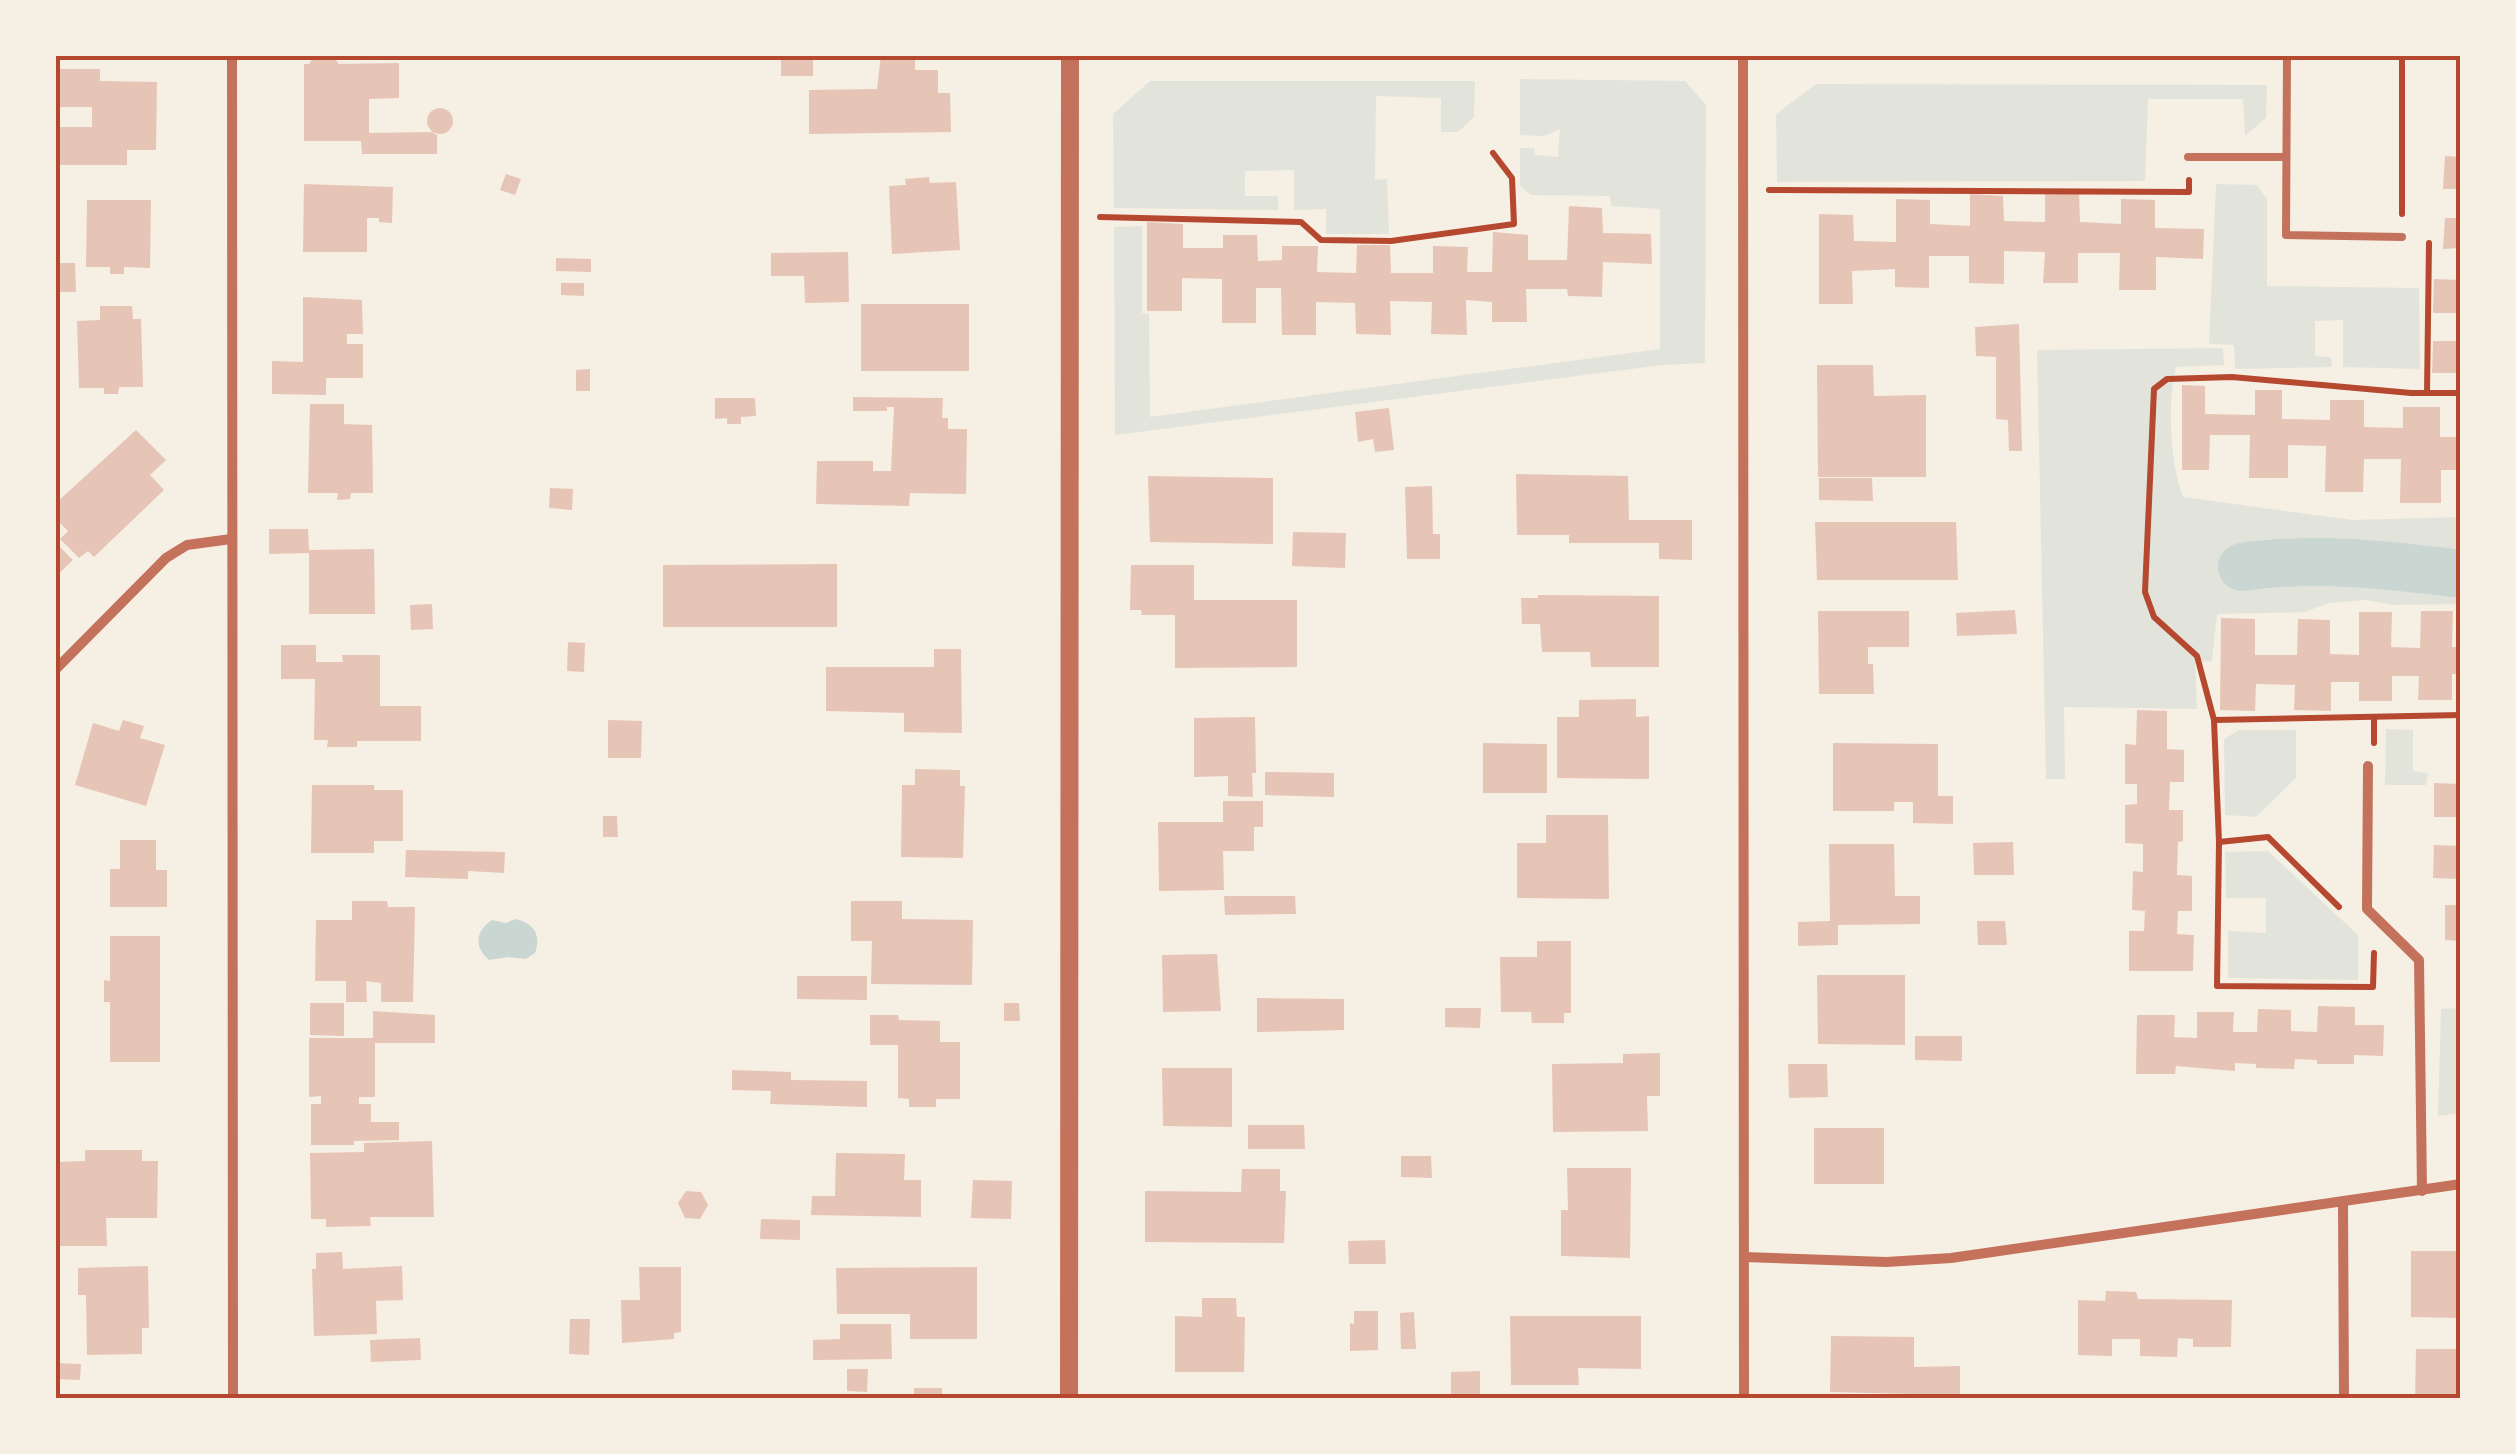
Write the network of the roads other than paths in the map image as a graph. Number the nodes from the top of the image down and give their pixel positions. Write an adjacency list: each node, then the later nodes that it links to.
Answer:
1 (232, 55): 8 (street)
2 (1070, 55): 16 (street)
3 (1743, 55): 14 (street)
4 (2287, 55): 6 (lane)
5 (2188, 157): 6 (lane)
6 (2286, 157): 7 (lane)
7 (2402, 237)
8 (231, 539): 9 (street); 15 (street)
9 (55, 670)
10 (2368, 766): 12 (street)
11 (2461, 1184): 12 (street)
12 (2422, 1190): 13 (street)
13 (2343, 1203): 14 (street); 18 (street)
14 (1746, 1256): 17 (street)
15 (233, 1399)
16 (1069, 1399)
17 (1744, 1399)
18 (2344, 1399)

